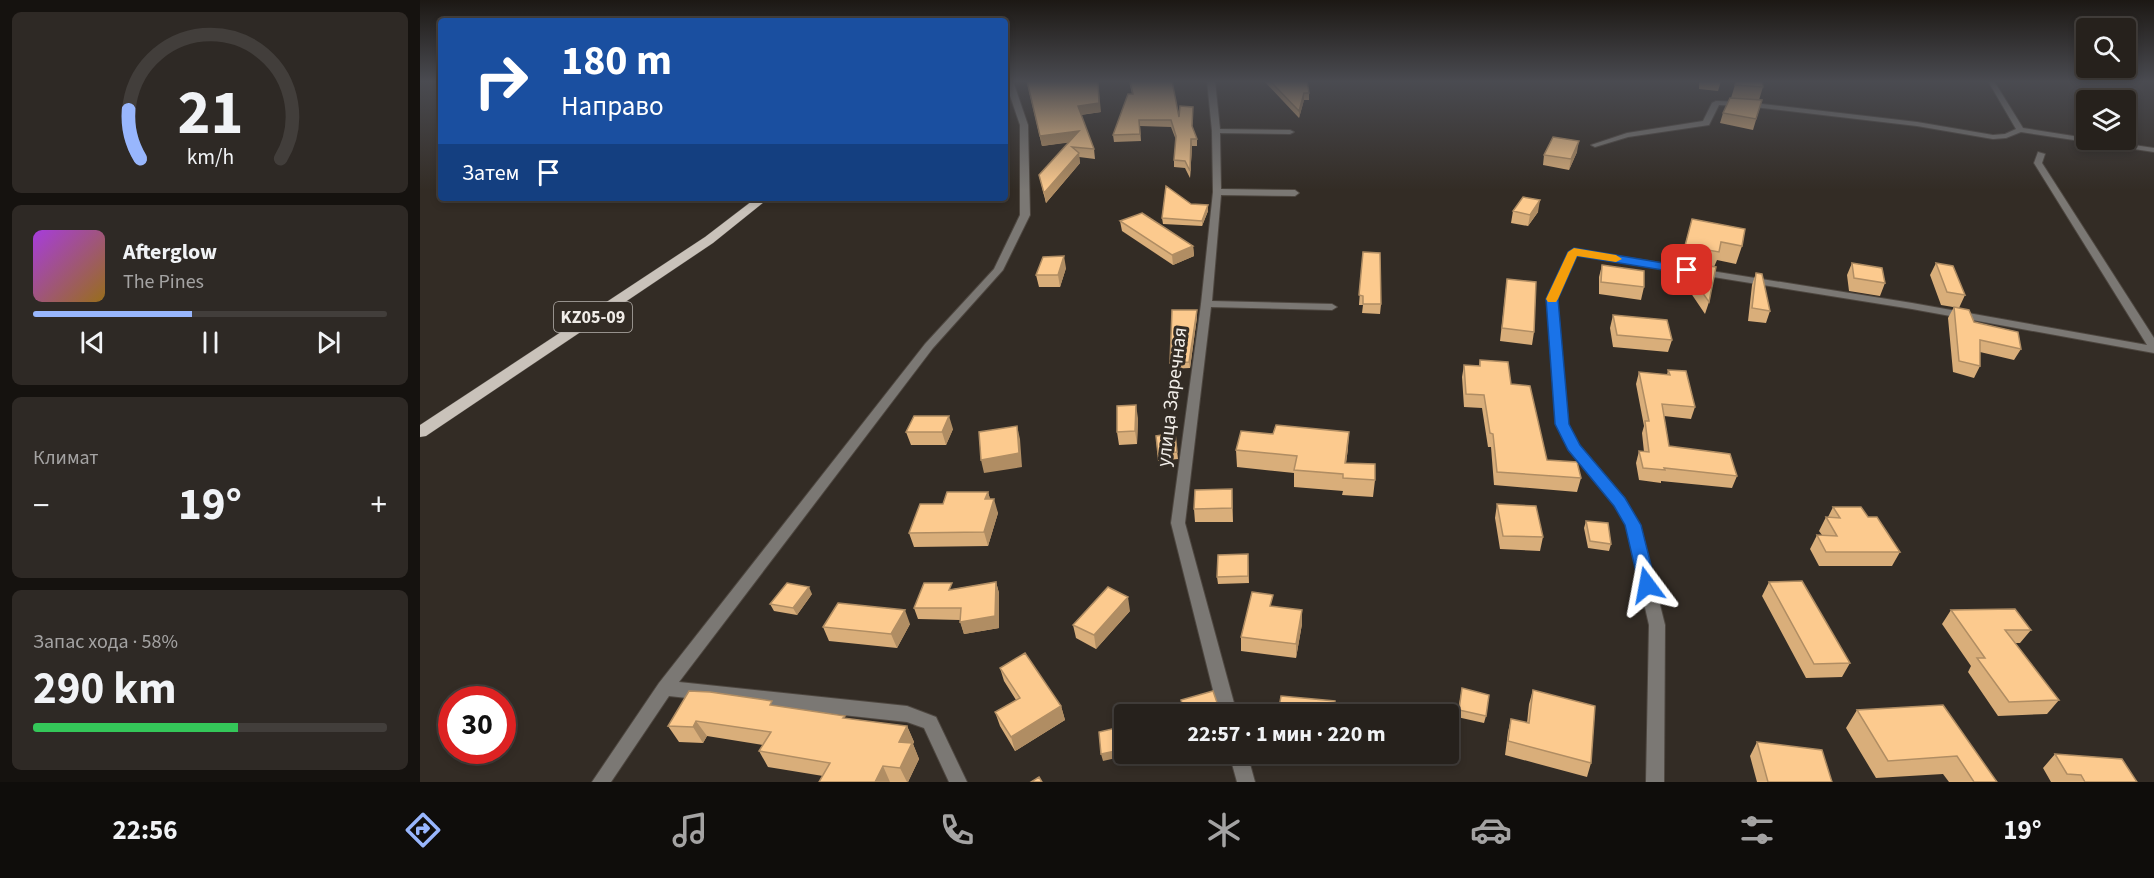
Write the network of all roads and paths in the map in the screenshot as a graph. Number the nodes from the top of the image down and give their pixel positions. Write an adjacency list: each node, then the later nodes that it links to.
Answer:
1 (1021, 117): 19 (street)
2 (1215, 117): 6 (street, улица Заречная)
3 (1709, 117): 9 (street)
4 (1861, 117): 7 (street)
5 (2013, 117): 7 (street)
6 (1216, 130): 8 (street); 12 (street, улица Заречная)
7 (2020, 130): 10 (street)
8 (1290, 132)
9 (1595, 145)
10 (2154, 150)
11 (2041, 154): 17 (street)
12 (1217, 192): 13 (street); 15 (street, улица Заречная)
13 (1294, 193)
14 (759, 201): 18 (main road, KZ05-09)
15 (1206, 304): 16 (street); 20 (street, улица Заречная)
16 (1332, 307)
17 (2154, 349): 25 (street)
18 (420, 432)
19 (665, 688): 22 (street); 23 (street)
20 (1225, 704)
21 (1241, 764): 24 (street)
22 (601, 782)
23 (958, 782)
24 (1246, 782)
25 (1655, 782)

